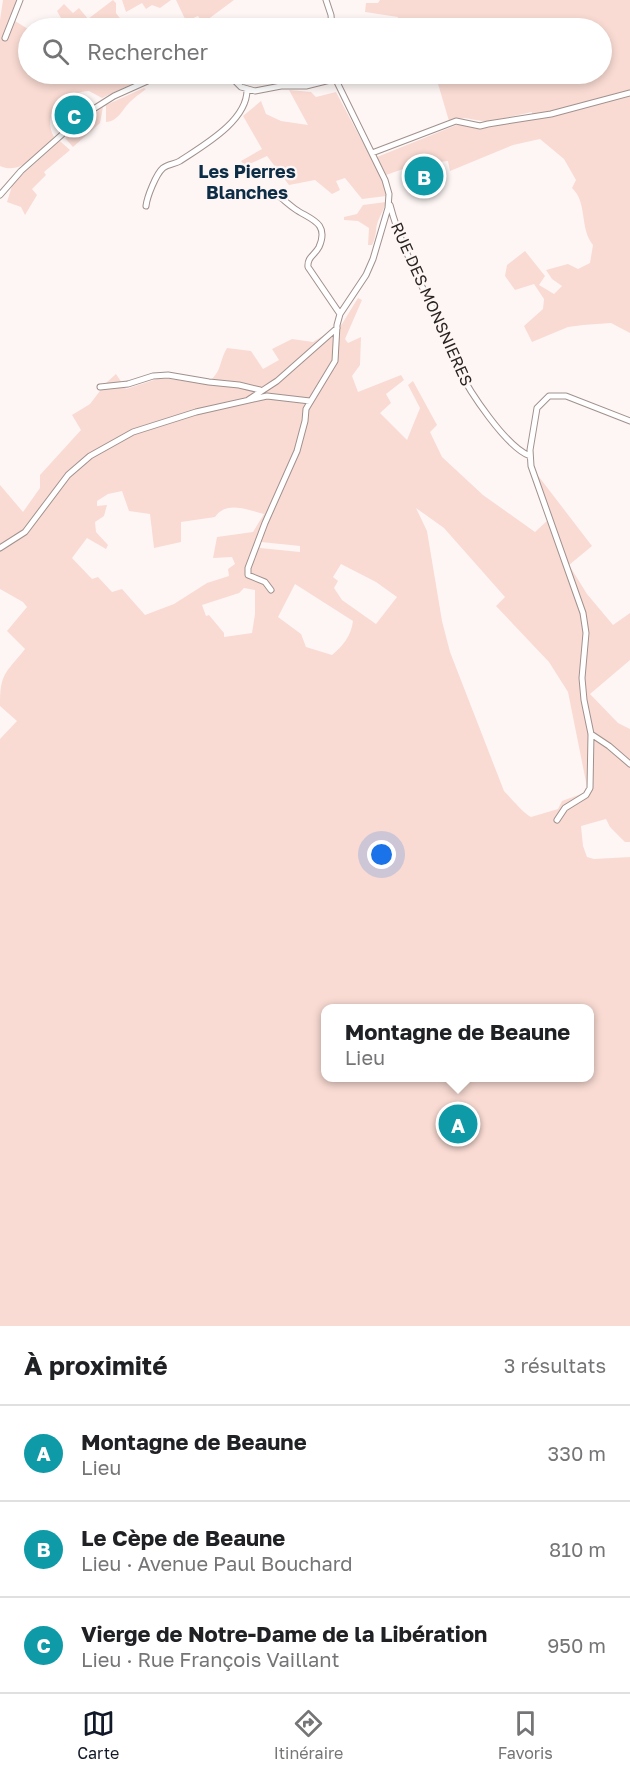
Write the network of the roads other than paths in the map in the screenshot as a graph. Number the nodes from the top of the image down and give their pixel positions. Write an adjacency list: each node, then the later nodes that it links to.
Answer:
1 (20, 0): 4 (street)
2 (326, 0): 3 (street)
3 (331, 18)
4 (5, 38)
5 (141, 84): 13 (street)
6 (238, 84): 9 (street)
7 (312, 84): 9 (street)
8 (338, 84): 11 (street, RUE DES MONSNIERES)
9 (247, 90): 15 (street)
10 (630, 93): 11 (street)
11 (372, 153): 14 (street, RUE DES MONSNIERES)
12 (276, 194): 16 (street)
13 (0, 195)
14 (389, 201): 16 (street); 23 (street, RUE DES MONSNIERES)
15 (146, 206)
16 (340, 314): 17 (street)
17 (337, 328): 19 (street); 21 (street)
18 (100, 387): 19 (street)
19 (260, 390): 20 (street)
20 (247, 401): 21 (street); 24 (street)
21 (310, 401): 25 (street)
22 (630, 421): 23 (street)
23 (530, 456): 26 (street)
24 (0, 548)
25 (272, 590)
26 (591, 734): 27 (street); 28 (street)
27 (630, 764)
28 (557, 820)

